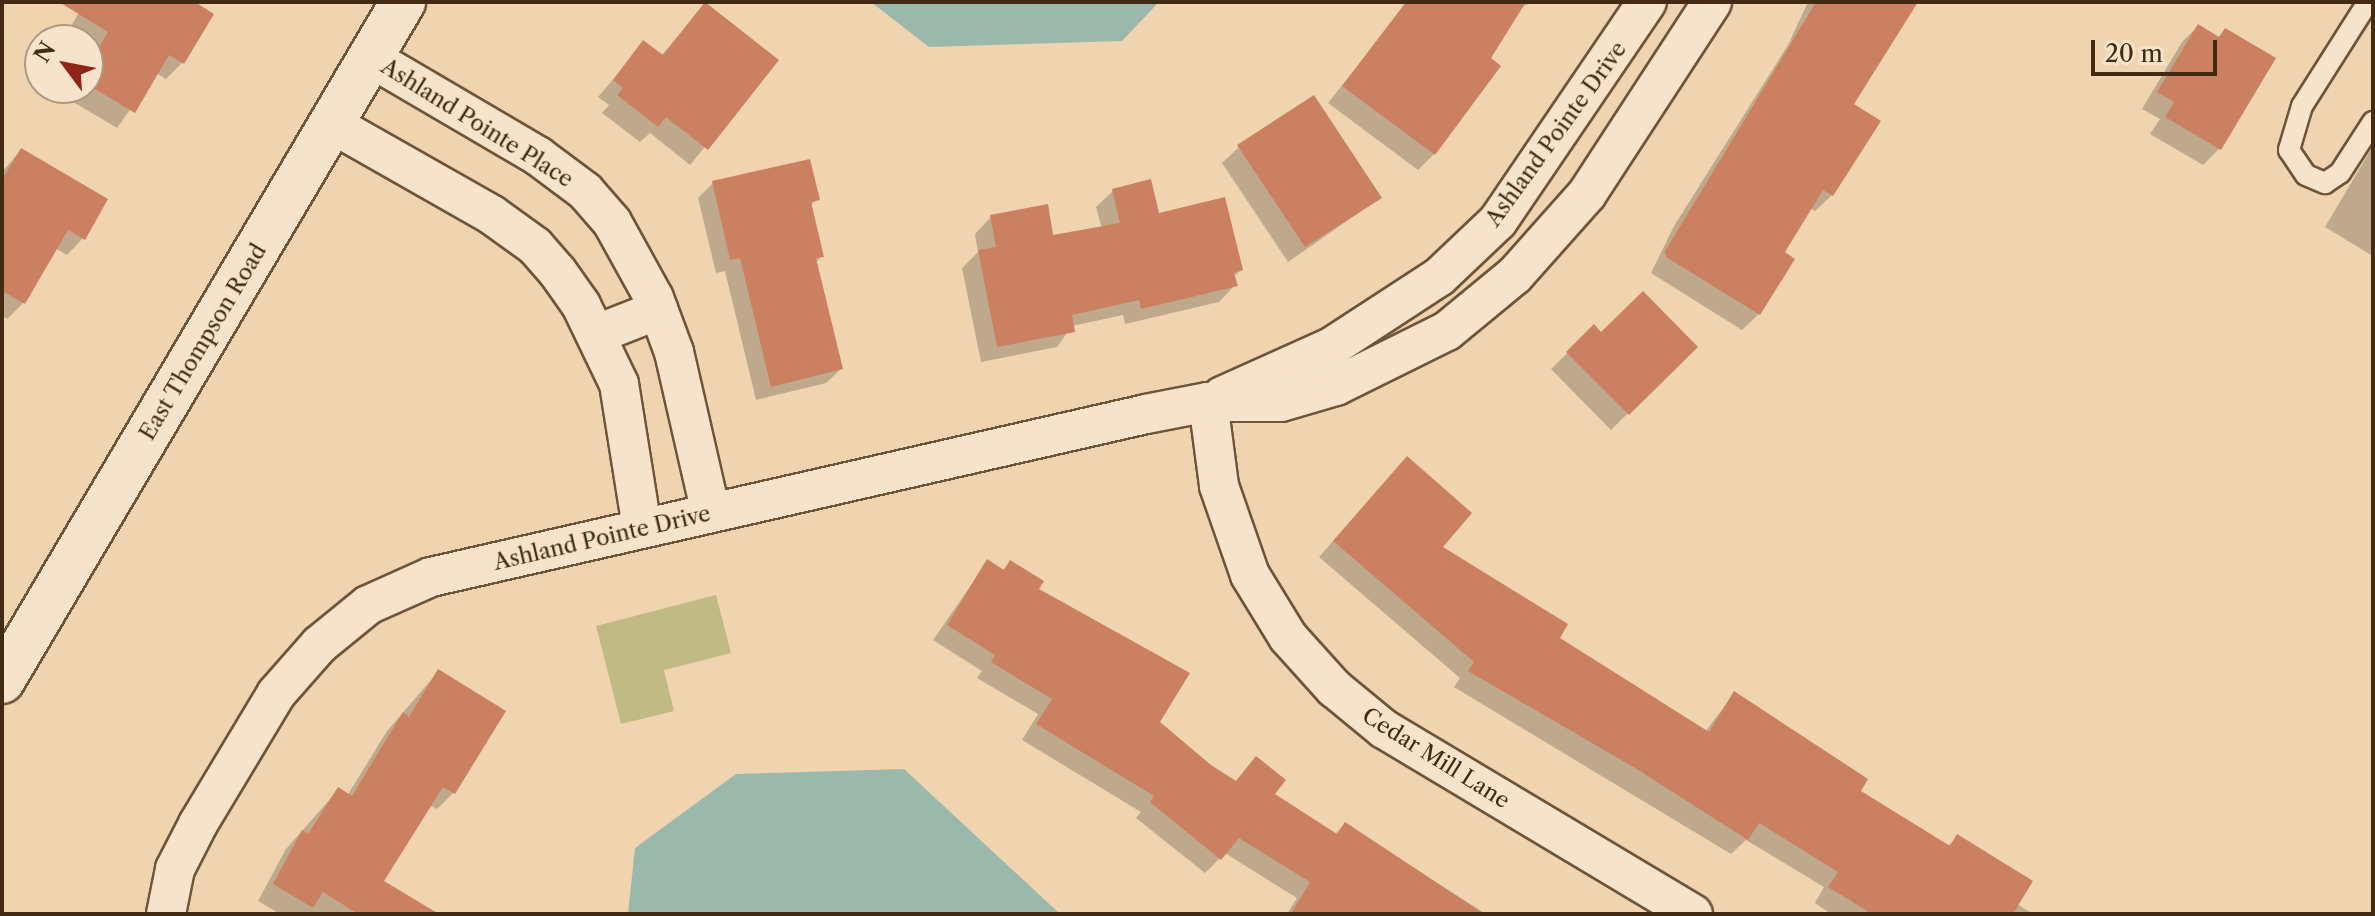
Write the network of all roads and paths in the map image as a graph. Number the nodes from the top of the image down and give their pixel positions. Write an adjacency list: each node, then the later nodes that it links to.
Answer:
1 (403, 2): 5 (main road, East Thompson Road)
2 (1647, 2): 10 (street, Ashland Pointe Drive)
3 (1712, 2): 10 (street, Ashland Pointe Drive)
4 (2368, 2): 6 (lane)
5 (371, 58): 7 (main road, East Thompson Road); 8 (street, Ashland Pointe Place)
6 (2373, 122)
7 (332, 124): 9 (street); 13 (main road, East Thompson Road)
8 (658, 310): 9 (street); 11 (street, Ashland Pointe Place)
9 (597, 334): 12 (street)
10 (1208, 402): 11 (street, Ashland Pointe Drive); 15 (street, Cedar Mill Lane)
11 (711, 513): 12 (street, Ashland Pointe Drive)
12 (642, 528): 14 (street, Ashland Pointe Drive)
13 (2, 681)
14 (166, 914)
15 (1693, 914)

